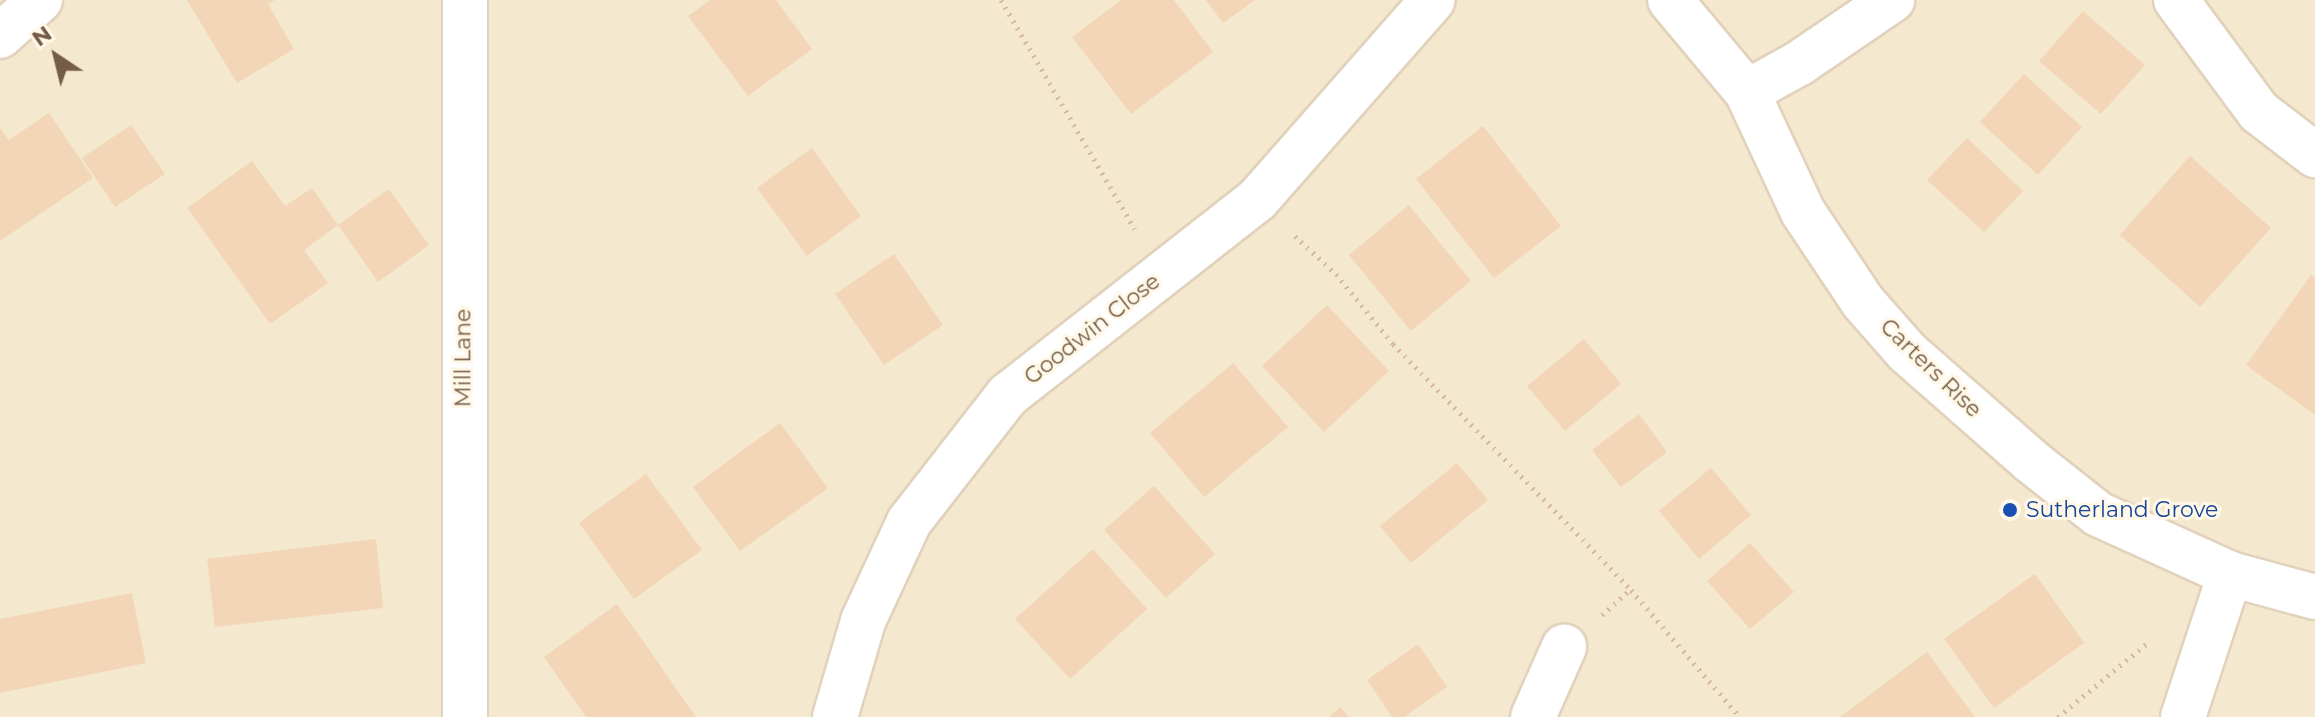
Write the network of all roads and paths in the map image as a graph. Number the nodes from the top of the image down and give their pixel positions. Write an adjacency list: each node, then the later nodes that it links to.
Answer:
1 (40, 0): 8 (street)
2 (465, 0): 17 (street, Mill Lane)
3 (1001, 0): 12 (path)
4 (1433, 0): 11 (street, Goodwin Close)
5 (1670, 0): 9 (street, Carters Rise)
6 (1892, 0): 9 (street)
7 (2176, 0): 10 (street)
8 (0, 36)
9 (1747, 92): 13 (street, Carters Rise)
10 (2315, 155)
11 (1257, 200): 12 (street, Goodwin Close); 20 (path)
12 (1161, 275): 18 (street, Goodwin Close)
13 (2230, 574): 14 (street, Carters Rise); 22 (street)
14 (2315, 597)
15 (2162, 631): 21 (path)
16 (1564, 647): 19 (street)
17 (465, 717)
18 (835, 717)
19 (1533, 717)
20 (1740, 717)
21 (2058, 717)
22 (2183, 717)

